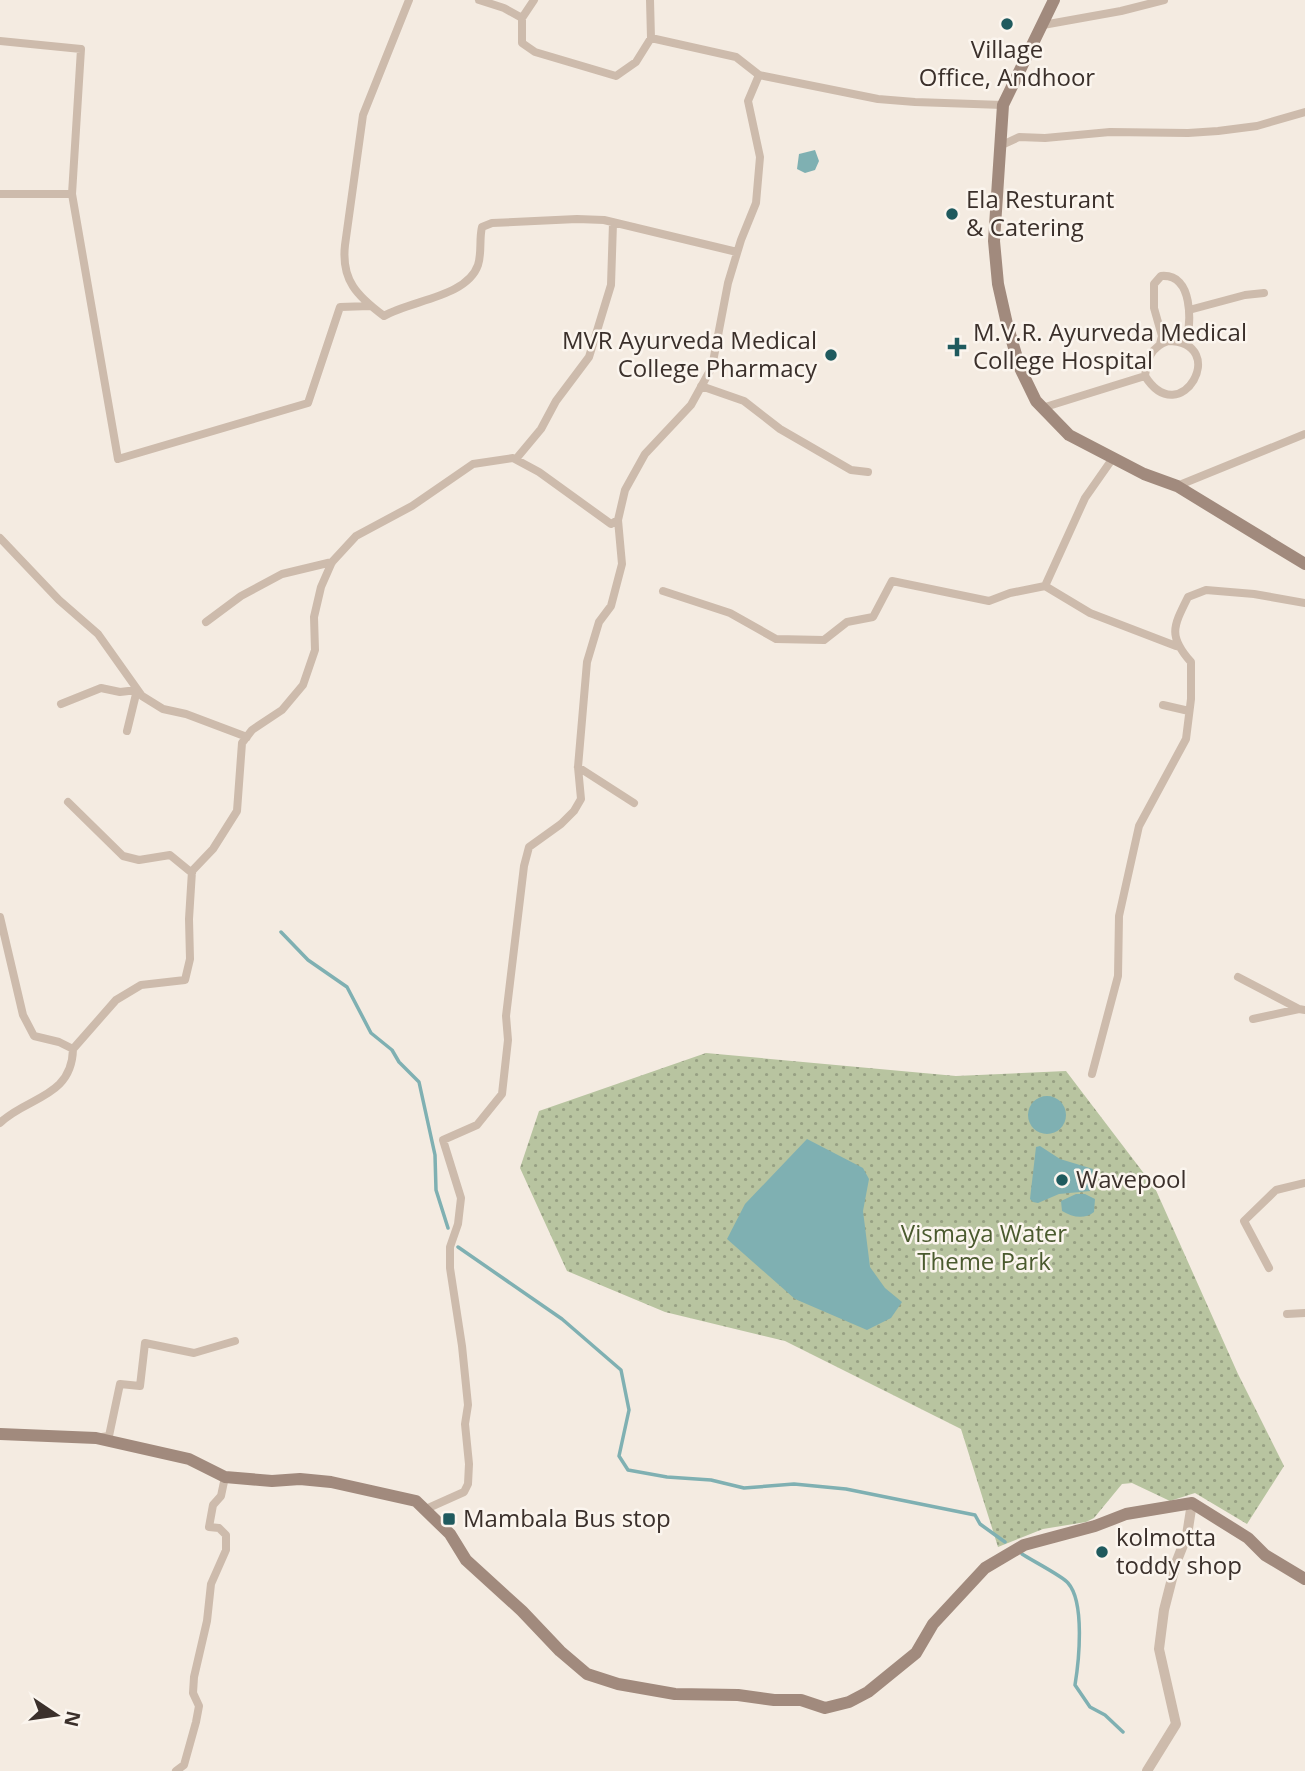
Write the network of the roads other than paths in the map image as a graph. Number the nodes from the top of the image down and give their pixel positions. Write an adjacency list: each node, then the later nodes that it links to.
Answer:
1 (409, 0): 20 (street)
2 (479, 0): 7 (street)
3 (534, 0): 7 (street)
4 (650, 0): 9 (street)
5 (1054, 0): 8 (main road)
6 (1164, 0): 8 (street)
7 (522, 18): 9 (street)
8 (1043, 25): 12 (main road)
9 (651, 38): 11 (street)
10 (0, 41): 16 (street)
11 (759, 75): 12 (street); 18 (street)
12 (1003, 105): 14 (main road)
13 (1305, 112): 14 (street)
14 (1002, 145): 26 (main road)
15 (0, 194): 16 (street)
16 (72, 194): 20 (street)
17 (613, 223): 18 (street); 20 (street); 29 (street)
18 (737, 252): 25 (street)
19 (1264, 293): 21 (street)
20 (370, 306)
21 (1189, 310): 22 (street); 23 (street)
22 (1160, 344): 23 (street); 24 (street)
23 (1186, 344): 24 (street)
24 (1145, 376): 26 (street)
25 (701, 386): 30 (street); 32 (street)
26 (1042, 408): 28 (main road)
27 (1305, 434): 31 (street)
28 (1114, 458): 31 (main road); 36 (street)
29 (516, 459): 32 (street); 34 (street)
30 (867, 472)
31 (1177, 486): 35 (main road)
32 (618, 520): 47 (street)
33 (0, 538): 41 (street)
34 (332, 562): 39 (street); 46 (street)
35 (1305, 564)
36 (1045, 586): 37 (street); 40 (street)
37 (663, 591)
38 (1305, 603): 40 (street)
39 (206, 622)
40 (1176, 646): 44 (street)
41 (137, 690): 42 (street); 45 (street); 46 (street)
42 (61, 704)
43 (1163, 705): 44 (street)
44 (1189, 711): 56 (street)
45 (127, 731)
46 (247, 737): 50 (street)
47 (578, 767): 49 (street); 67 (street)
48 (68, 802): 50 (street)
49 (634, 803)
50 (192, 873): 55 (street)
51 (0, 917): 55 (street)
52 (1238, 977): 53 (street)
53 (1302, 1009): 54 (street)
54 (1253, 1019)
55 (73, 1049): 57 (street)
56 (1092, 1074)
57 (0, 1124)
58 (1305, 1183): 59 (street)
59 (1269, 1268)
60 (1305, 1313): 61 (street)
61 (1287, 1314)
62 (235, 1341): 64 (street)
63 (0, 1434): 64 (main road)
64 (96, 1438): 65 (main road)
65 (225, 1477): 67 (main road); 69 (street)
66 (1192, 1503): 67 (main road); 68 (main road); 70 (street)
67 (426, 1509)
68 (1305, 1579)
69 (176, 1771)
70 (1147, 1771)

